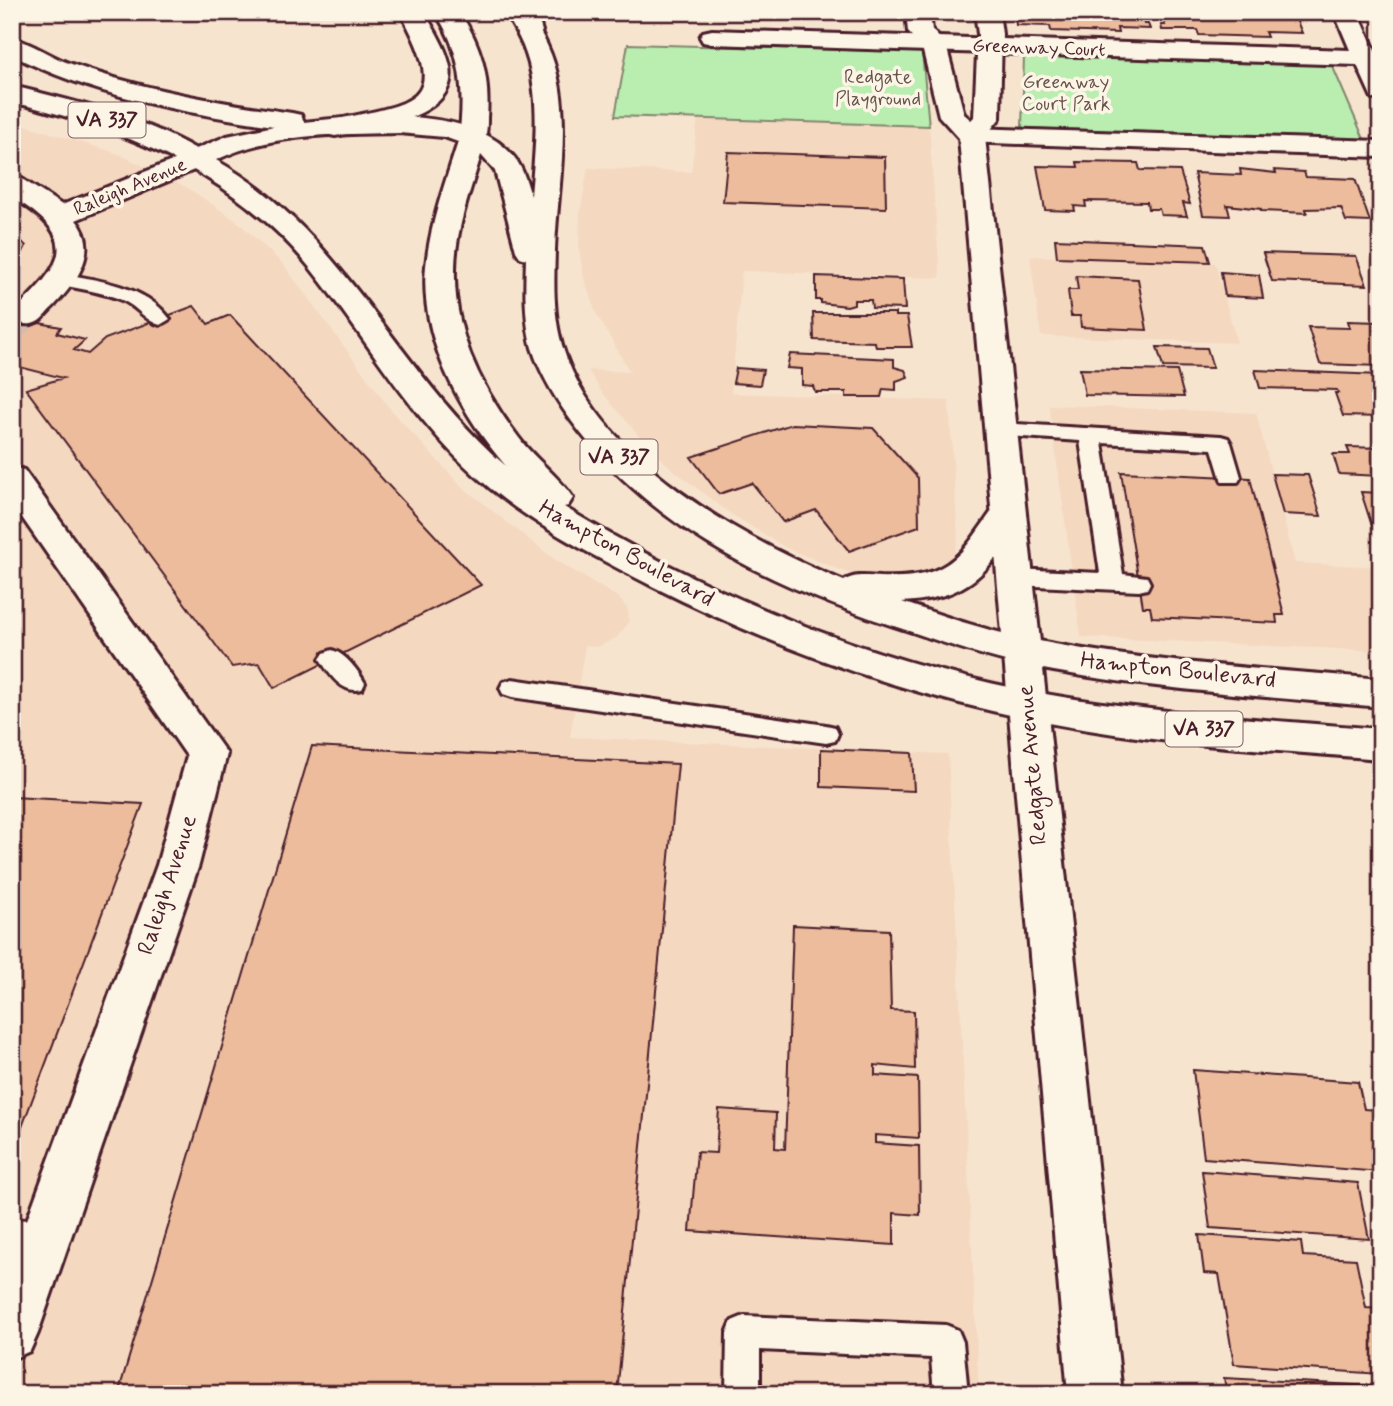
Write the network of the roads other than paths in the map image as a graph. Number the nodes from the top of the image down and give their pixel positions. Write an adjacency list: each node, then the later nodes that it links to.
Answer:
1 (412, 12): 14 (main road)
2 (447, 12): 16 (main road)
3 (918, 12): 9 (main road)
4 (988, 12): 10 (main road)
5 (1346, 12): 11 (main road)
6 (524, 18): 22 (main road, Hampton Boulevard / VA 337)
7 (712, 37): 9 (main road, Greenway Court)
8 (12, 45): 14 (main road)
9 (934, 45): 10 (main road, Greenway Court); 15 (main road)
10 (989, 46): 11 (main road, Greenway Court); 15 (main road)
11 (1366, 58): 12 (main road)
12 (1381, 93)
13 (12, 94): 18 (main road, Hampton Boulevard / VA 337)
14 (335, 128): 16 (main road); 18 (main road, Raleigh Avenue)
15 (972, 136): 17 (main road); 25 (main road, Redgate Avenue)
16 (471, 139): 22 (main road); 30 (main road)
17 (1381, 149)
18 (197, 159): 20 (main road, Raleigh Avenue); 30 (main road, Hampton Boulevard / VA 337)
19 (12, 185): 20 (main road)
20 (59, 217): 21 (main road, Raleigh Avenue)
21 (61, 279): 23 (main road, Raleigh Avenue); 24 (lane)
22 (540, 285): 34 (main road, Hampton Boulevard / VA 337)
23 (26, 316)
24 (160, 319)
25 (1000, 430): 26 (lane); 29 (main road, Redgate Avenue)
26 (1090, 436): 27 (lane); 32 (lane)
27 (1230, 477)
28 (12, 478): 43 (main road, Raleigh Avenue)
29 (1008, 513): 31 (main road, Redgate Avenue); 34 (main road)
30 (624, 556): 40 (main road, Hampton Boulevard / VA 337)
31 (1015, 577): 32 (lane); 35 (main road, Redgate Avenue)
32 (1113, 582): 33 (lane)
33 (1139, 583)
34 (819, 586): 35 (main road, Hampton Boulevard / VA 337)
35 (1021, 651): 39 (main road, Hampton Boulevard / VA 337); 40 (main road, Redgate Avenue)
36 (332, 659): 37 (lane)
37 (353, 683)
38 (512, 688): 41 (lane)
39 (1381, 693)
40 (1029, 706): 42 (main road, Hampton Boulevard / VA 337); 47 (main road, Redgate Avenue)
41 (826, 734)
42 (1381, 744)
43 (29, 1235): 44 (main road, Raleigh Avenue)
44 (12, 1333)
45 (743, 1394): 46 (lane)
46 (950, 1394)
47 (1095, 1394)

